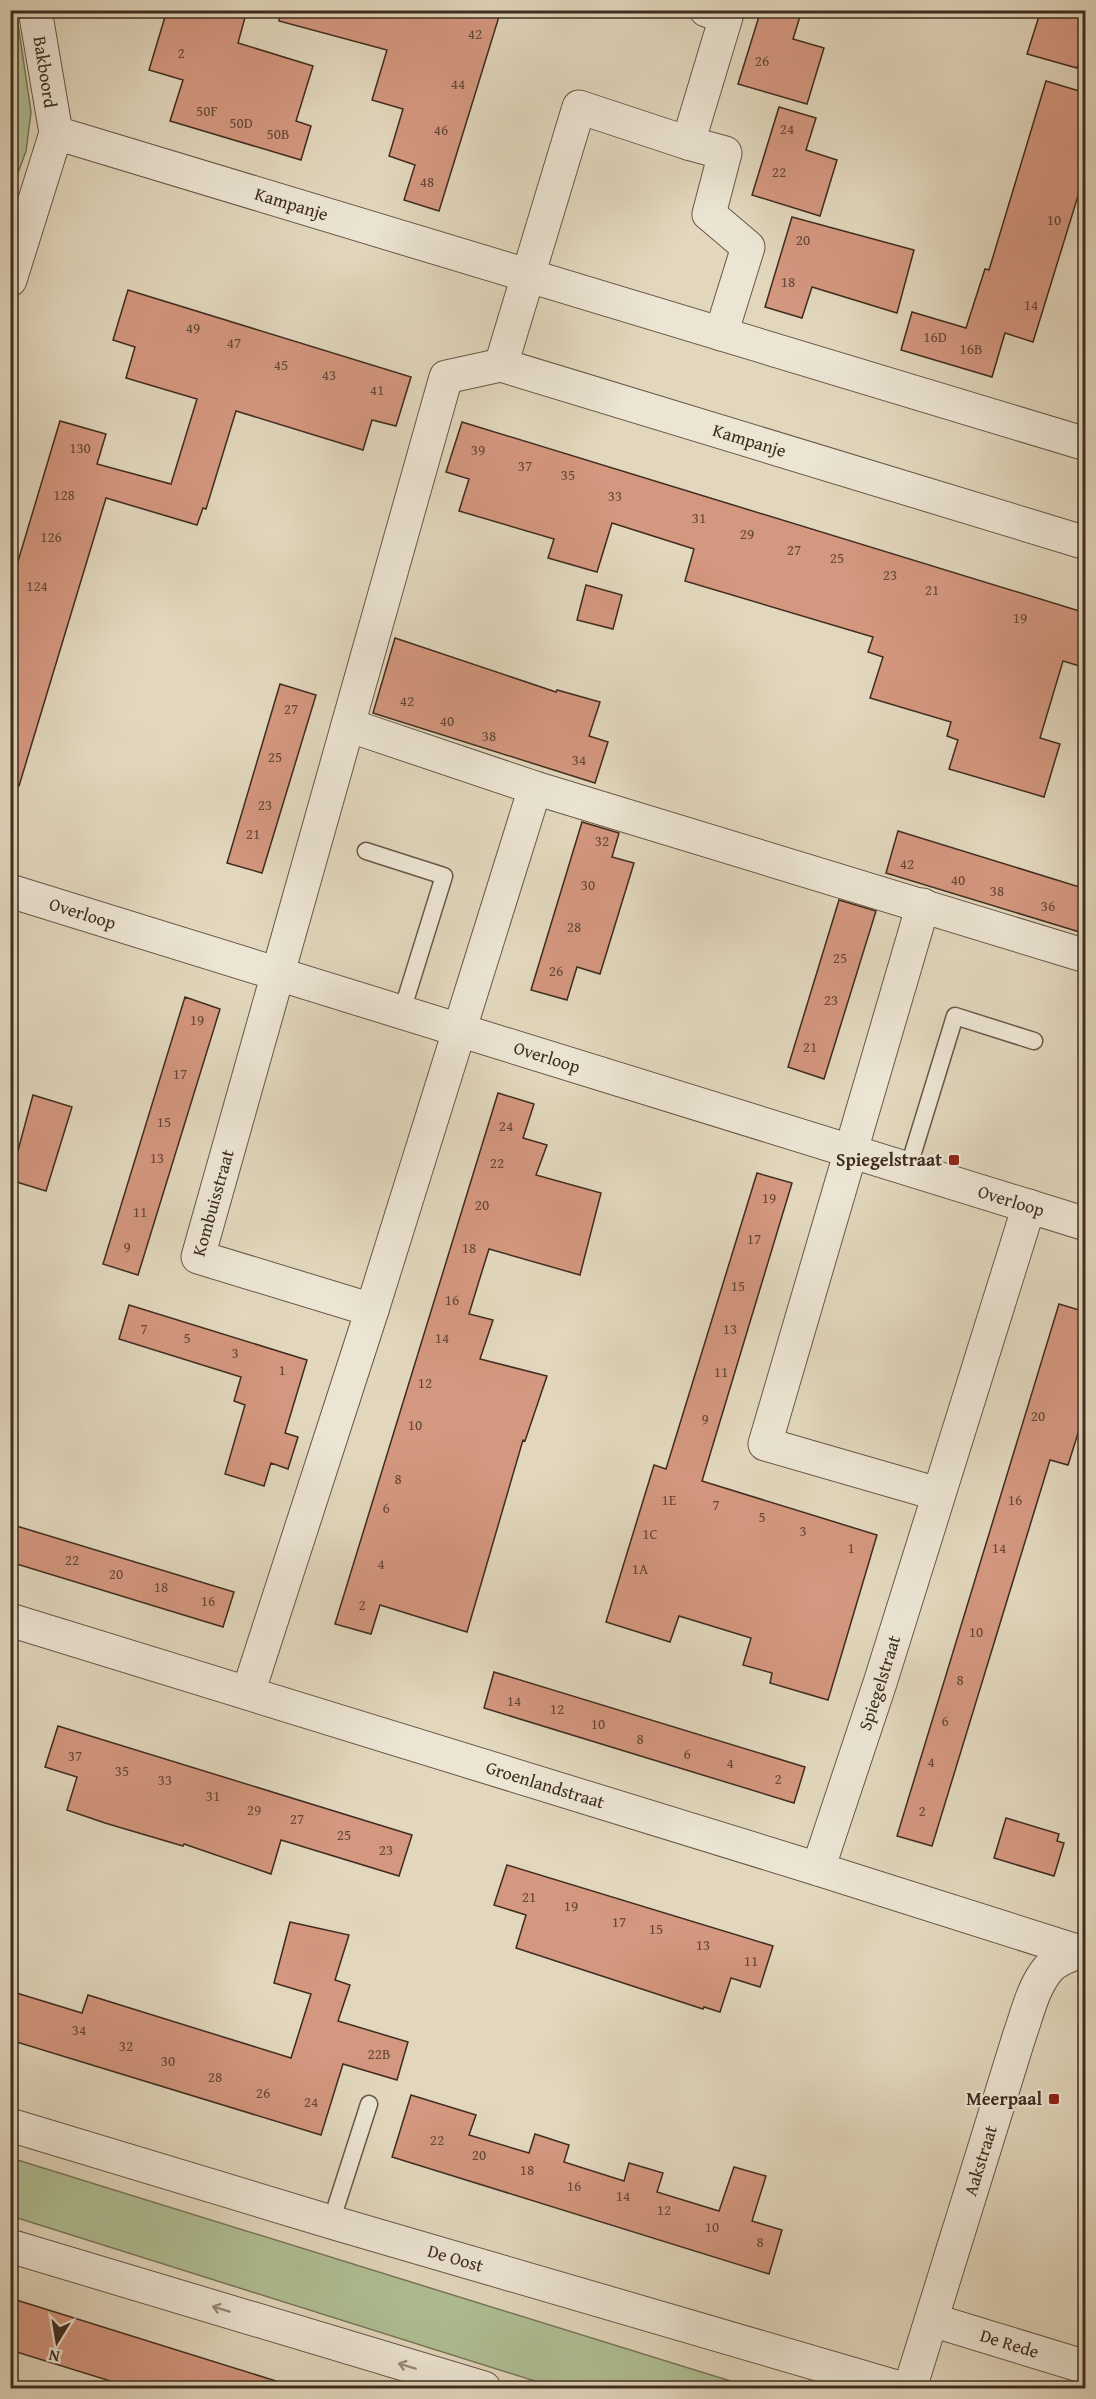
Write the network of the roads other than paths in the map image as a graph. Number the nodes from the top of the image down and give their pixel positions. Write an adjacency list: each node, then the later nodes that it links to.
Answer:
1 (35, 10): 3 (street, Bakboord)
2 (706, 10): 4 (street)
3 (56, 133): 5 (street, Kampanje); 6 (street)
4 (688, 142): 5 (street); 7 (street)
5 (526, 275): 7 (street, Kampanje); 8 (street)
6 (10, 280)
7 (721, 334): 9 (street, Kampanje)
8 (501, 365): 10 (street, Kampanje); 11 (street)
9 (1086, 444)
10 (1086, 543)
11 (348, 725): 12 (street); 17 (street)
12 (535, 788): 15 (street); 19 (street)
13 (366, 851): 18 (lane)
14 (10, 891): 17 (street, Overloop)
15 (923, 905): 16 (street); 21 (street)
16 (1086, 956)
17 (278, 973): 18 (street, Overloop); 25 (street, Kombuisstraat)
18 (402, 1011): 19 (street, Overloop)
19 (458, 1030): 21 (street, Overloop); 25 (street)
20 (1034, 1041): 22 (lane)
21 (851, 1151): 22 (street, Overloop); 26 (street)
22 (908, 1169): 23 (street, Overloop)
23 (1029, 1206): 24 (street, Overloop); 26 (street, Spiegelstraat)
24 (1086, 1224)
25 (372, 1310): 28 (street)
26 (938, 1494): 29 (street, Spiegelstraat)
27 (10, 1620): 28 (street, Groenlandstraat)
28 (248, 1693): 29 (street, Groenlandstraat)
29 (818, 1869): 30 (street, Groenlandstraat)
30 (1082, 1953): 35 (street, Aakstraat)
31 (369, 2104): 33 (lane)
32 (10, 2125): 33 (street, De Oost)
33 (331, 2222): 38 (street, De Oost)
34 (10, 2246): 37 (street, one-way to 34)
35 (932, 2320): 36 (street, De Rede); 39 (street, Aakstraat)
36 (1086, 2367)
37 (484, 2388)
38 (900, 2388)
39 (910, 2388)

